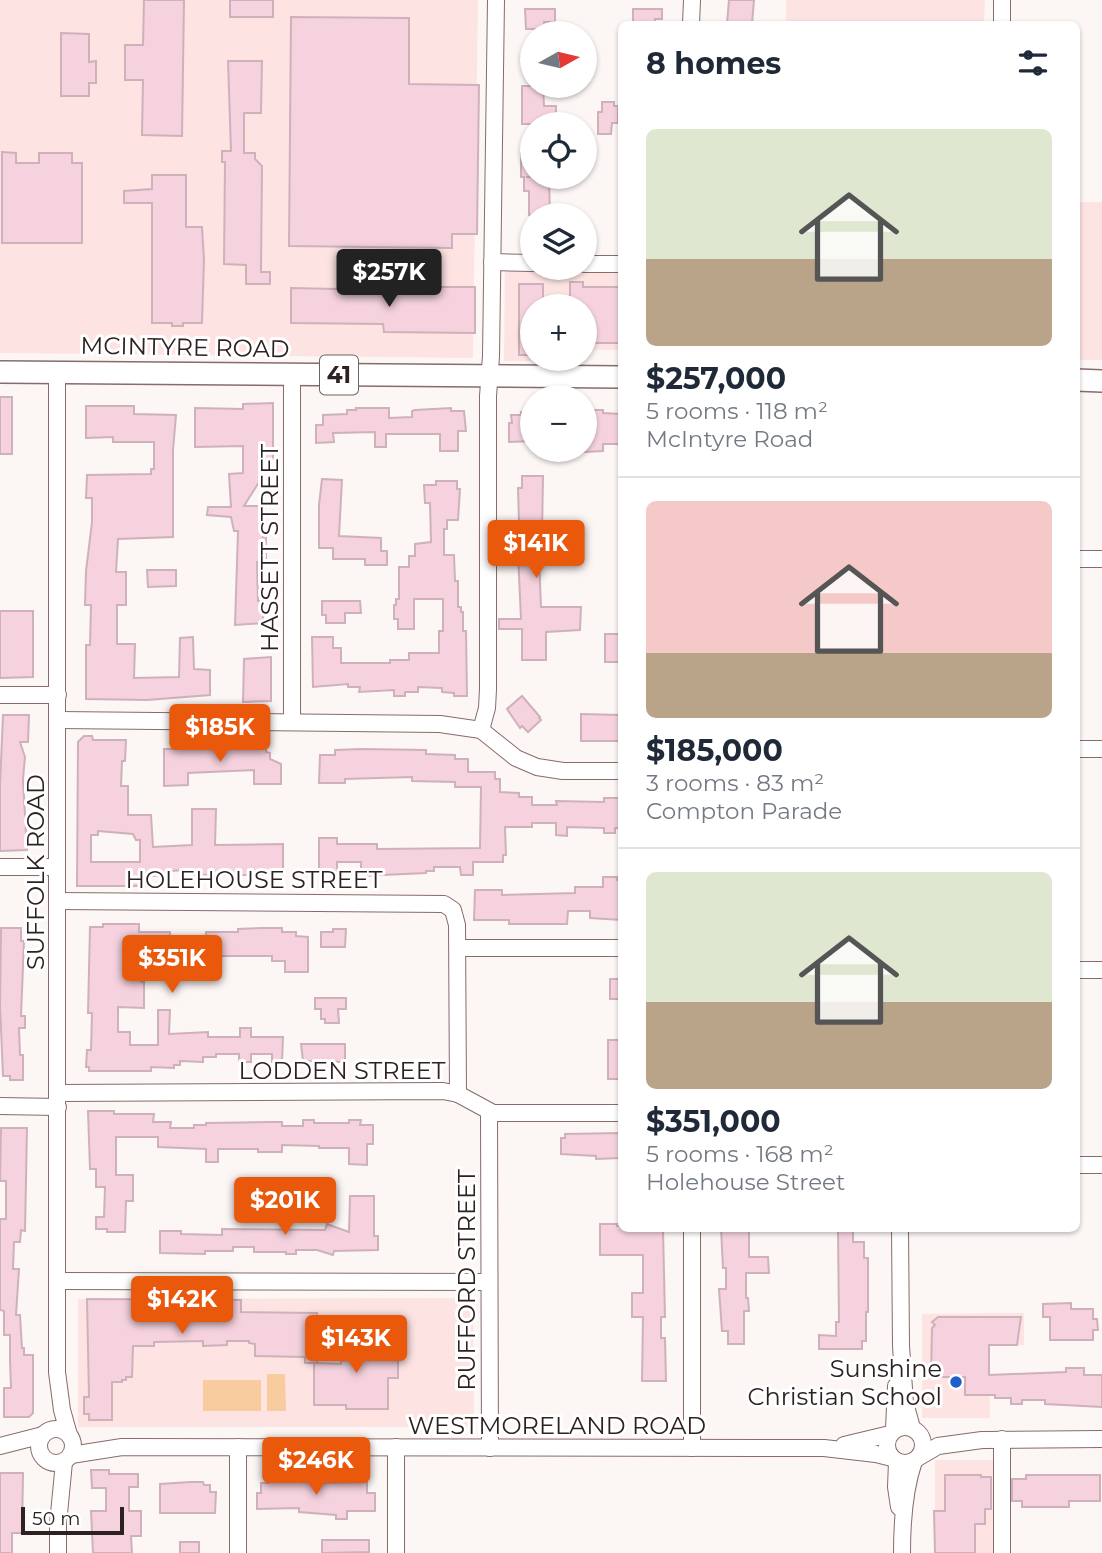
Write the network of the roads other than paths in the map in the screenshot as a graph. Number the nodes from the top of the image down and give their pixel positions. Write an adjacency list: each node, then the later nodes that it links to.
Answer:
1 (496, 0): 6 (street)
2 (692, 0): 4 (street)
3 (1002, 0): 5 (street)
4 (691, 21)
5 (1002, 21)
6 (492, 262): 7 (street); 13 (street)
7 (520, 263)
8 (597, 264): 9 (street)
9 (618, 264)
10 (0, 372): 11 (main road, MCINTYRE ROAD / 41)
11 (57, 373): 12 (main road, MCINTYRE ROAD / 41); 20 (street, SUFFOLK ROAD)
12 (292, 375): 13 (main road, MCINTYRE ROAD / 41); 22 (street, HASSETT STREET)
13 (490, 376): 14 (main road, MCINTYRE ROAD / 41); 23 (street)
14 (618, 377)
15 (1080, 380): 16 (main road)
16 (1102, 381)
17 (1080, 559): 18 (street)
18 (1102, 559)
19 (0, 695): 20 (street)
20 (58, 695): 21 (street, SUFFOLK ROAD)
21 (58, 720): 22 (street); 28 (street, SUFFOLK ROAD)
22 (292, 721): 23 (street)
23 (481, 730): 26 (street)
24 (1080, 749): 25 (street)
25 (1102, 749)
26 (618, 771)
27 (0, 867): 28 (street)
28 (57, 867): 29 (street, SUFFOLK ROAD)
29 (57, 901): 30 (street, HOLEHOUSE STREET); 35 (street, SUFFOLK ROAD)
30 (458, 948): 31 (street); 34 (street)
31 (618, 948)
32 (1080, 970): 33 (street)
33 (1102, 970)
34 (458, 1094): 35 (street, LODDEN STREET); 37 (street, LODDEN STREET)
35 (58, 1100): 36 (street, LODDEN STREET); 43 (street, SUFFOLK ROAD)
36 (0, 1106)
37 (489, 1112): 38 (street, LODDEN STREET); 44 (street, RUFFORD STREET)
38 (618, 1113)
39 (1080, 1165): 40 (street)
40 (1102, 1165)
41 (692, 1232): 58 (street)
42 (900, 1232): 45 (street)
43 (58, 1281): 44 (street); 46 (street, SUFFOLK ROAD)
44 (489, 1282): 57 (street, RUFFORD STREET)
45 (901, 1346): 47 (street); 48 (street)
46 (57, 1372): 49 (street, SUFFOLK ROAD); 56 (street, SUFFOLK ROAD)
47 (915, 1429): 48 (street); 52 (street); 61 (street)
48 (892, 1432): 59 (street, WESTMORELAND ROAD); 62 (street)
49 (46, 1433): 53 (street); 56 (street); 60 (street)
50 (1002, 1439): 51 (street); 52 (street); 69 (street)
51 (1102, 1439)
52 (982, 1440): 61 (street)
53 (0, 1447): 60 (street)
54 (239, 1447): 55 (street, WESTMORELAND ROAD); 56 (street, WESTMORELAND ROAD); 66 (street)
55 (396, 1447): 57 (street, WESTMORELAND ROAD); 67 (street)
56 (69, 1448): 60 (street); 64 (street, SUFFOLK ROAD)
57 (490, 1448): 58 (street, WESTMORELAND ROAD)
58 (692, 1448): 59 (street, WESTMORELAND ROAD)
59 (824, 1448): 62 (street, WESTMORELAND ROAD)
60 (45, 1458): 64 (street, SUFFOLK ROAD)
61 (916, 1459): 62 (street); 63 (street)
62 (894, 1460): 63 (street)
63 (902, 1523): 68 (street)
64 (58, 1524): 65 (street, SUFFOLK ROAD)
65 (58, 1553)
66 (238, 1553)
67 (396, 1553)
68 (902, 1553)
69 (1002, 1553)

